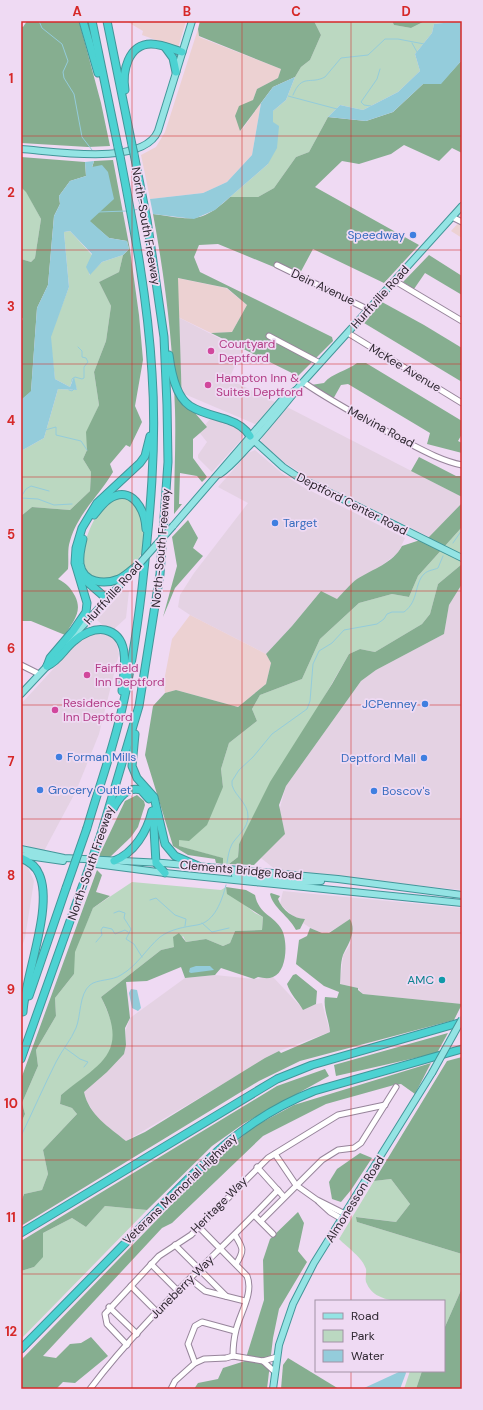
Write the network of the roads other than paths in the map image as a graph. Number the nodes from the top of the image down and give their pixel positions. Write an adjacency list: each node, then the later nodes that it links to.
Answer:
1 (83, 21): 9 (highway)
2 (92, 21): 9 (highway, North-South Freeway)
3 (107, 21): 8 (highway, North-South Freeway)
4 (192, 21): 6 (main road)
5 (164, 47): 6 (highway); 7 (highway); 8 (highway)
6 (182, 52): 7 (main road)
7 (176, 72): 10 (main road)
8 (124, 106): 19 (highway, North-South Freeway, bridge)
9 (111, 115): 24 (highway, North-South Freeway, bridge)
10 (21, 149)
11 (462, 206): 12 (main road, Hurffville Road)
12 (452, 217): 13 (street); 15 (main road, Hurffville Road)
13 (462, 222)
14 (277, 265): 16 (street, Dein Avenue)
15 (395, 281): 16 (main road, Hurffville Road); 17 (street)
16 (369, 310): 18 (main road, Hurffville Road)
17 (462, 321)
18 (348, 333): 21 (main road, Hurffville Road); 23 (street, McKee Avenue)
19 (164, 336): 25 (highway); 36 (highway, North-South Freeway)
20 (269, 336): 21 (street)
21 (320, 363): 22 (main road, Hurffville Road)
22 (303, 382): 25 (main road, Hurffville Road); 26 (street, Melvina Road)
23 (462, 403)
24 (153, 428): 27 (highway, North-South Freeway); 30 (highway)
25 (252, 438): 28 (main road, Deptford Center Road); 29 (main road, Hurffville Road, bridge)
26 (462, 465)
27 (146, 553): 29 (highway); 37 (highway, North-South Freeway)
28 (462, 558)
29 (139, 564): 31 (main road, Hurffville Road)
30 (78, 572): 31 (highway); 33 (highway)
31 (107, 600): 33 (main road, Hurffville Road)
32 (21, 665): 34 (street)
33 (47, 666): 34 (main road, Hurffville Road); 37 (highway)
34 (39, 674): 35 (main road, Hurffville Road)
35 (21, 694)
36 (139, 706): 39 (highway, North-South Freeway); 44 (highway)
37 (121, 714): 52 (highway, North-South Freeway, bridge)
38 (153, 808): 39 (highway); 42 (highway); 43 (highway)
39 (101, 834): 56 (highway, North-South Freeway, bridge)
40 (21, 848): 42 (main road, Clements Bridge Road)
41 (21, 857): 45 (main road, Clements Bridge Road); 52 (highway)
42 (114, 862): 43 (main road, Clements Bridge Road)
43 (156, 863): 44 (main road, Clements Bridge Road); 45 (highway)
44 (198, 866): 46 (main road, Clements Bridge Road)
45 (165, 873): 47 (main road, Clements Bridge Road)
46 (267, 873): 47 (main road); 48 (main road, Clements Bridge Road)
47 (197, 876): 49 (main road, Clements Bridge Road)
48 (338, 879): 49 (main road); 50 (main road, Clements Bridge Road)
49 (258, 882): 51 (main road, Clements Bridge Road)
50 (462, 895)
51 (462, 903)
52 (22, 1014)
53 (462, 1019): 65 (main road, Almonesson Road, bridge)
54 (462, 1022): 68 (highway)
55 (462, 1049): 86 (highway, Veterans Memorial Highway)
56 (21, 1059)
57 (396, 1087): 58 (street)
58 (385, 1105): 59 (street, Heritage Way); 61 (street)
59 (275, 1154): 60 (street, Heritage Way); 61 (street)
60 (257, 1167): 62 (street); 67 (street, Heritage Way)
61 (296, 1185): 63 (street); 65 (street)
62 (278, 1190): 63 (street); 64 (street, Juneberry Way)
63 (284, 1197): 66 (street)
64 (254, 1215): 66 (street); 70 (street, Juneberry Way)
65 (344, 1217): 88 (main road, Almonesson Road)
66 (261, 1221): 69 (street)
67 (198, 1226): 71 (street, Heritage Way); 72 (street)
68 (21, 1233)
69 (273, 1234)
70 (235, 1235): 72 (street, Juneberry Way); 74 (street)
71 (175, 1245): 73 (street, Heritage Way); 75 (street)
72 (220, 1249): 74 (street); 75 (street, Juneberry Way)
73 (151, 1264): 77 (street, Heritage Way); 78 (street)
74 (236, 1264): 80 (street)
75 (200, 1269): 76 (street, Juneberry Way); 79 (street)
76 (190, 1279): 78 (street, Juneberry Way); 79 (street)
77 (131, 1286): 81 (street, Heritage Way); 82 (street)
78 (178, 1291): 82 (street, Juneberry Way)
79 (226, 1296): 80 (street)
80 (245, 1302): 83 (street)
81 (109, 1307): 84 (street); 85 (street)
82 (157, 1312): 84 (street, Juneberry Way)
83 (235, 1331): 87 (street); 90 (street)
84 (137, 1334): 85 (street, Juneberry Way)
85 (127, 1345): 92 (street, Juneberry Way)
86 (21, 1349)
87 (233, 1356): 89 (street); 90 (street)
88 (277, 1357): 89 (street); 91 (main road, Almonesson Road)
89 (263, 1361): 91 (street)
90 (196, 1363): 93 (street)
91 (275, 1372): 94 (main road, Almonesson Road)
92 (90, 1389)
93 (171, 1389)
94 (273, 1389)

